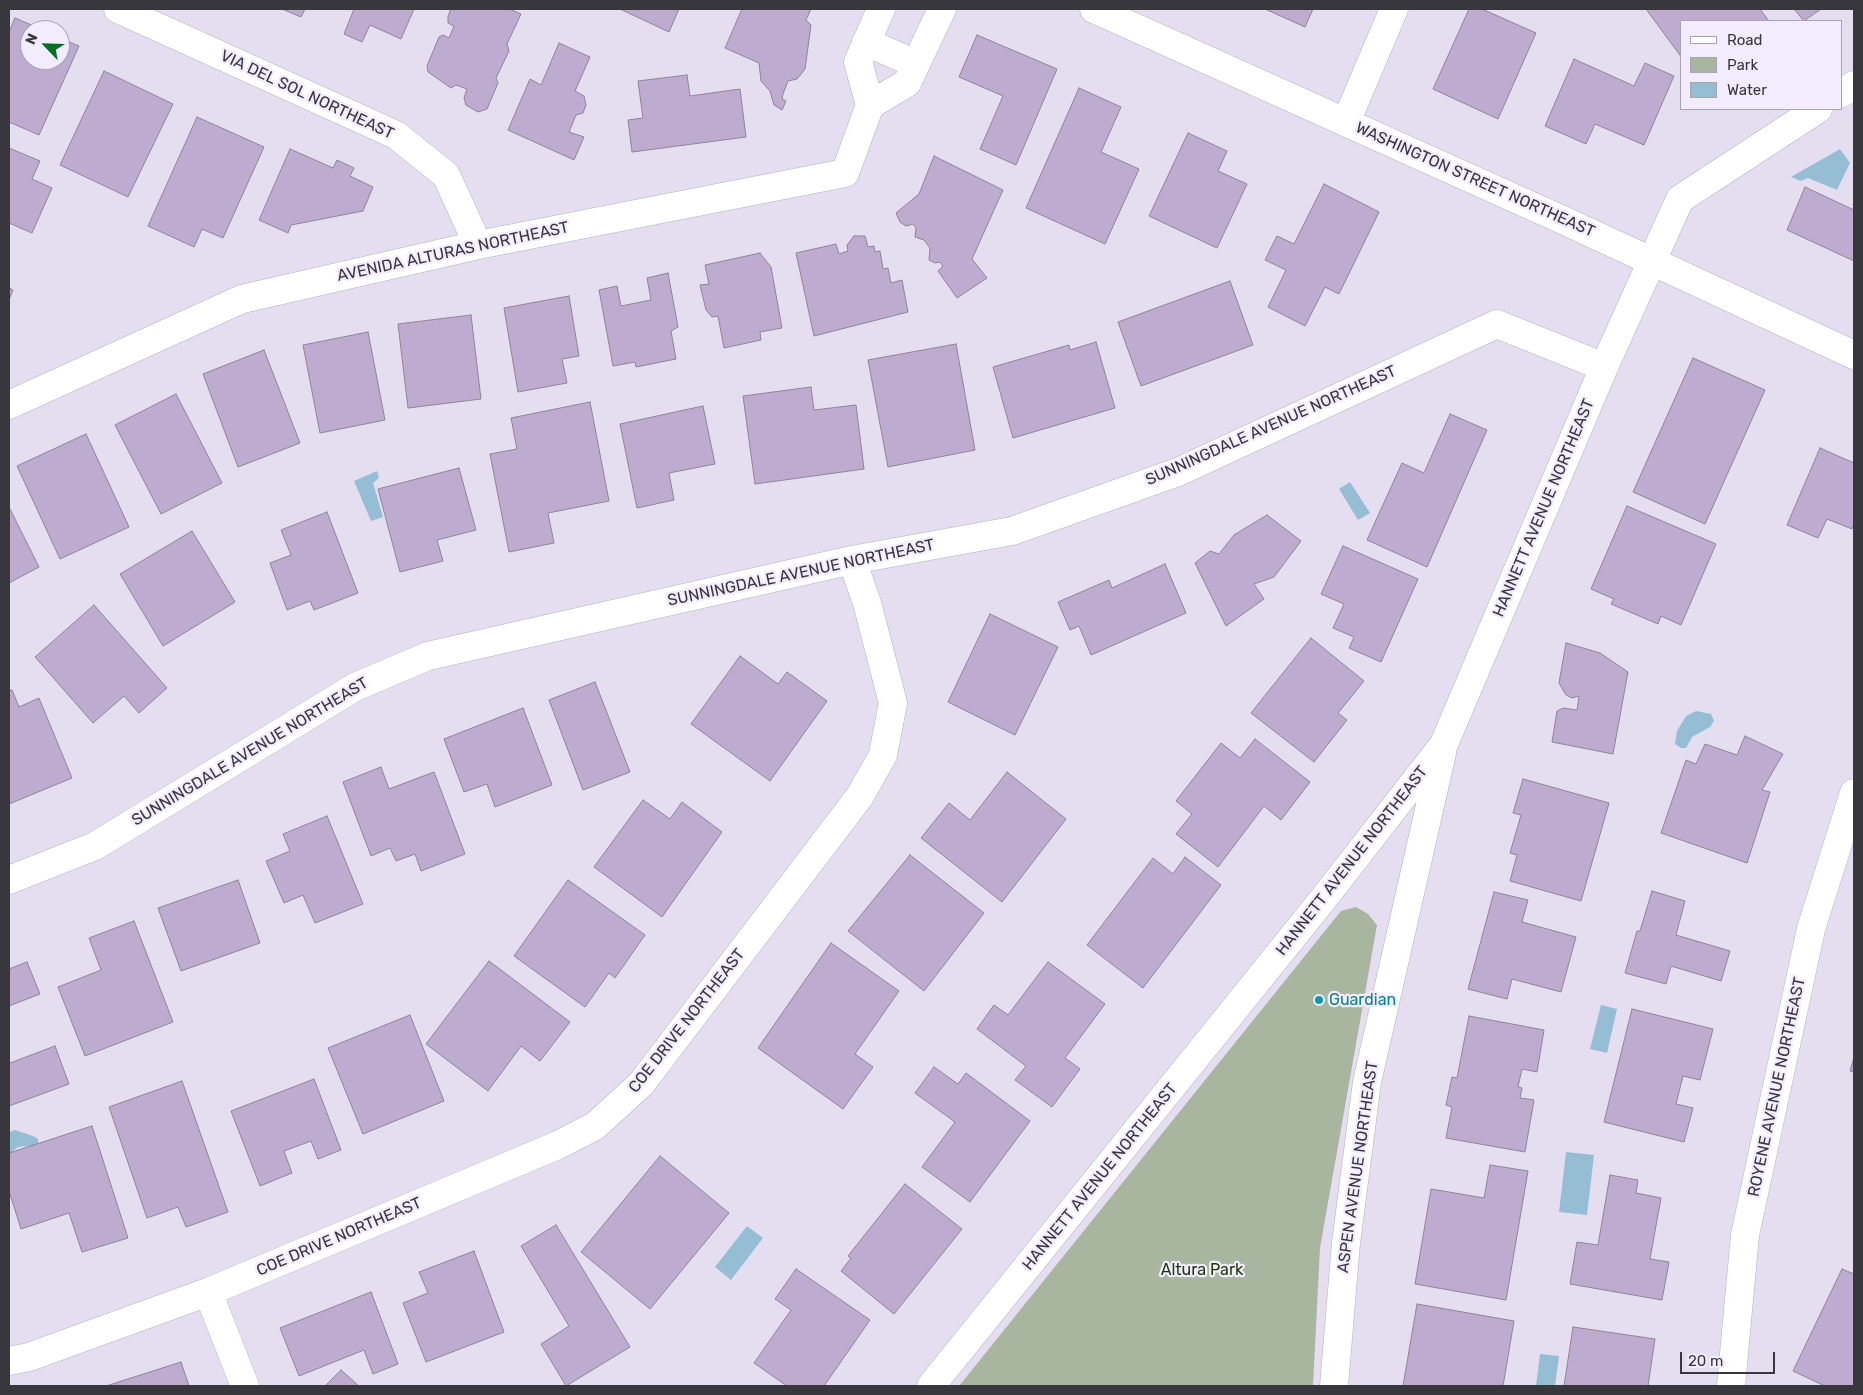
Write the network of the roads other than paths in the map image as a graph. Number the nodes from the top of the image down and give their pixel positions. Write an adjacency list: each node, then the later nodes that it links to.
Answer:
1 (118, 9): 13 (street, VIA DEL SOL NORTHEAST)
2 (880, 9): 6 (street)
3 (942, 9): 7 (street)
4 (1094, 9): 12 (street, WASHINGTON STREET NORTHEAST)
5 (1394, 9): 12 (street)
6 (866, 42): 7 (street); 10 (street)
7 (916, 64): 10 (street)
8 (1854, 85): 9 (street)
9 (1843, 92)
10 (870, 105): 13 (street, AVENIDA ALTURAS NORTHEAST)
11 (1816, 110): 14 (street)
12 (1346, 122): 14 (street, WASHINGTON STREET NORTHEAST)
13 (478, 245): 17 (street, AVENIDA ALTURAS NORTHEAST)
14 (1651, 261): 15 (street, WASHINGTON STREET NORTHEAST); 16 (street, HANNETT AVENUE NORTHEAST)
15 (1854, 355)
16 (1604, 367): 18 (street, SUNNINGDALE AVENUE NORTHEAST); 19 (street, HANNETT AVENUE NORTHEAST)
17 (9, 405)
18 (852, 560): 21 (street, SUNNINGDALE AVENUE NORTHEAST); 22 (street, COE DRIVE NORTHEAST)
19 (1444, 744): 25 (street, HANNETT AVENUE NORTHEAST); 26 (street, ASPEN AVENUE NORTHEAST)
20 (1854, 793): 27 (street, ROYENE AVENUE NORTHEAST)
21 (9, 880)
22 (208, 1292): 23 (street, COE DRIVE NORTHEAST); 24 (street)
23 (9, 1362)
24 (245, 1386)
25 (931, 1386)
26 (1334, 1386)
27 (1731, 1386)

